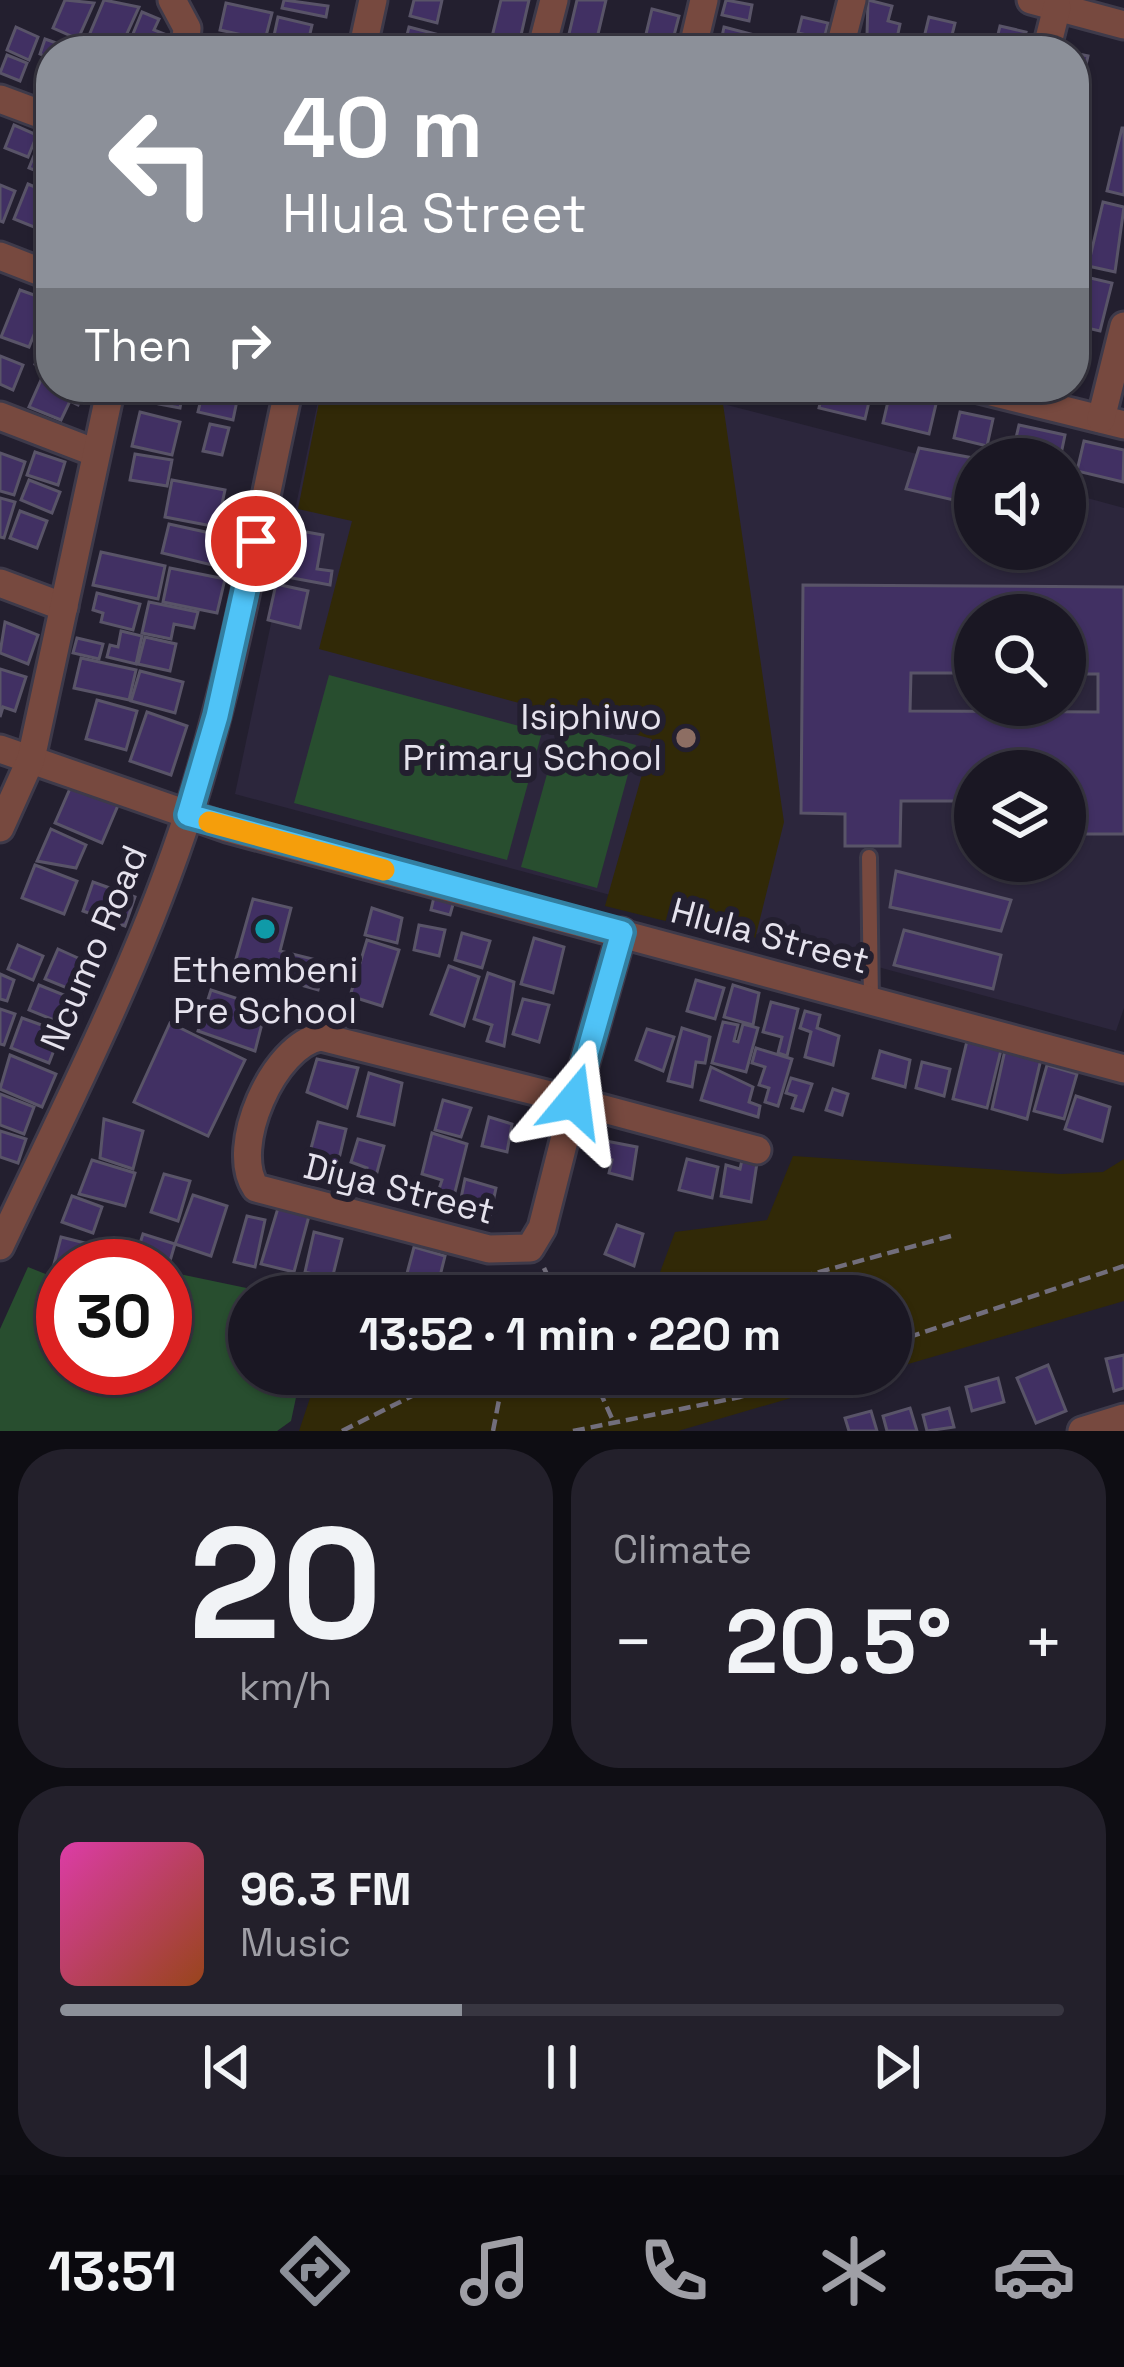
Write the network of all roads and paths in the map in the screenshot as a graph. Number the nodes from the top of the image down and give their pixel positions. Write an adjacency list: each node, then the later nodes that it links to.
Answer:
1 (172, 0): 8 (street)
2 (374, 0): 9 (street)
3 (554, 0): 10 (street)
4 (704, 0): 11 (street)
5 (852, 0): 12 (street)
6 (1044, 4): 7 (street); 13 (street)
7 (1124, 25)
8 (186, 36)
9 (366, 36)
10 (545, 36)
11 (696, 36)
12 (843, 36)
13 (1045, 36)
14 (0, 99): 15 (street)
15 (36, 112)
16 (0, 256): 17 (street)
17 (36, 270)
18 (1124, 326): 23 (street)
19 (108, 402): 24 (street)
20 (286, 402): 29 (street, Ncumo Road)
21 (1031, 402): 23 (street)
22 (0, 416): 24 (street)
23 (1112, 422)
24 (96, 453): 26 (street)
25 (0, 583): 26 (street)
26 (64, 608): 28 (street)
27 (0, 749): 28 (street, Hlula Street)
28 (31, 759): 29 (street, Hlula Street); 30 (street)
29 (188, 815): 32 (street, Hlula Street); 38 (street, Ncumo Road)
30 (0, 828)
31 (869, 856): 33 (lane)
32 (622, 932): 33 (street, Hlula Street); 35 (street, Diya Street)
33 (871, 1001): 34 (street, Hlula Street)
34 (1124, 1070)
35 (574, 1101): 35 (street, Diya Street); 36 (street)
36 (757, 1150)
37 (951, 1236): 40 (path)
38 (0, 1246)
39 (1124, 1266): 41 (path)
40 (808, 1275)
41 (912, 1336)
42 (414, 1395): 49 (path)
43 (500, 1395): 50 (path)
44 (601, 1395): 48 (path)
45 (743, 1395): 47 (path)
46 (1124, 1418): 53 (street)
47 (644, 1420): 48 (path); 52 (path)
48 (614, 1423): 51 (path)
49 (342, 1431)
50 (493, 1431)
51 (573, 1431)
52 (644, 1431)
53 (1082, 1431)

